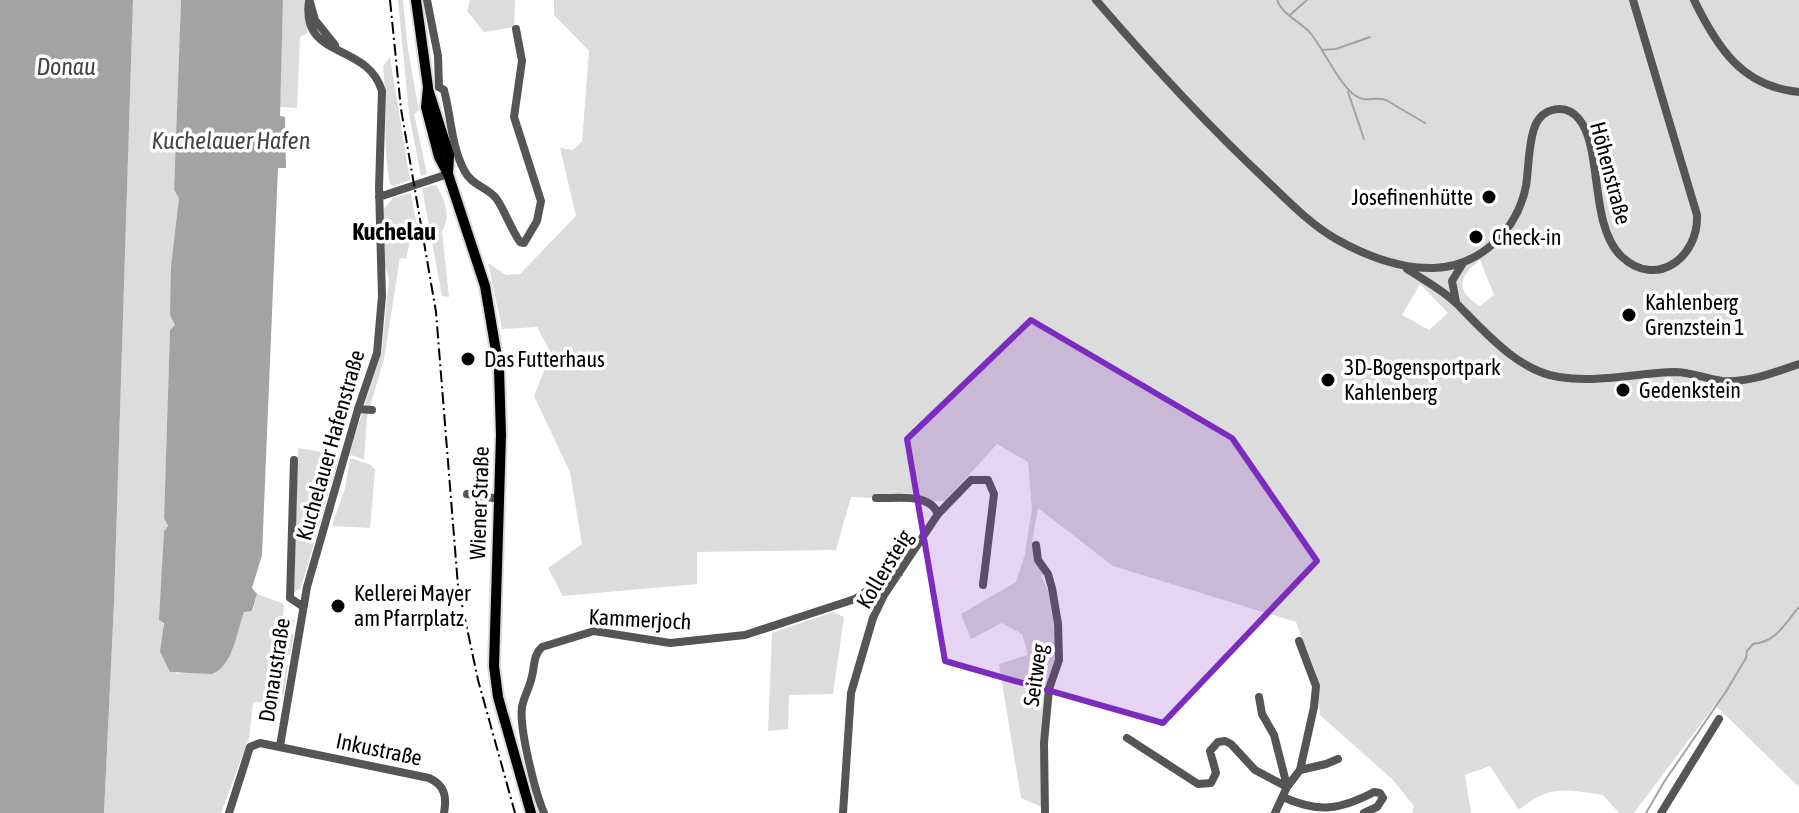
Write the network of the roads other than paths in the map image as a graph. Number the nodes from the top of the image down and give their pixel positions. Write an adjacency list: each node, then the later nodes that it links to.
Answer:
1 (309, 0): 11 (street, Kuchelauer Hafenstraße)
2 (416, 0): 8 (main road, Wiener Straße)
3 (427, 0): 8 (street)
4 (1096, 0): 13 (street, Höhenstraße)
5 (1633, 0): 12 (street, Höhenstraße)
6 (1694, 0): 9 (street)
7 (516, 29): 8 (street)
8 (433, 87): 10 (main road, Wiener Straße)
9 (1799, 92)
10 (448, 174): 11 (street); 21 (main road, Wiener Straße)
11 (379, 197): 16 (street, Kuchelauer Hafenstraße)
12 (1463, 263): 13 (street, Höhenstraße); 14 (street)
13 (1403, 266): 14 (street, Höhenstraße)
14 (1455, 299): 15 (street, Höhenstraße)
15 (1799, 364)
16 (358, 409): 17 (street); 26 (street, Kuchelauer Hafenstraße)
17 (372, 410)
18 (294, 460): 26 (street, Donaustraße)
19 (467, 494): 21 (street)
20 (876, 498): 22 (street)
21 (500, 499): 38 (main road, Wiener Straße)
22 (938, 514): 24 (street, Kollersteig); 25 (street, Kollersteig)
23 (1036, 545): 41 (street, Seitweg)
24 (899, 573): 39 (street, Kammerjoch); 40 (street, Kollersteig)
25 (983, 585)
26 (302, 606): 31 (street, Donaustraße)
27 (1299, 641): 33 (street)
28 (1259, 697): 34 (street)
29 (1719, 719): 44 (street)
30 (1127, 738): 34 (street)
31 (280, 746): 36 (street, Donaustraße); 37 (street, Inkustraße)
32 (1338, 759): 33 (street)
33 (1300, 770): 34 (street)
34 (1287, 787): 35 (street)
35 (1283, 797): 42 (street); 43 (street)
36 (229, 813)
37 (444, 813)
38 (531, 813)
39 (544, 813)
40 (843, 813)
41 (1045, 813)
42 (1275, 813)
43 (1364, 813)
44 (1661, 813)

